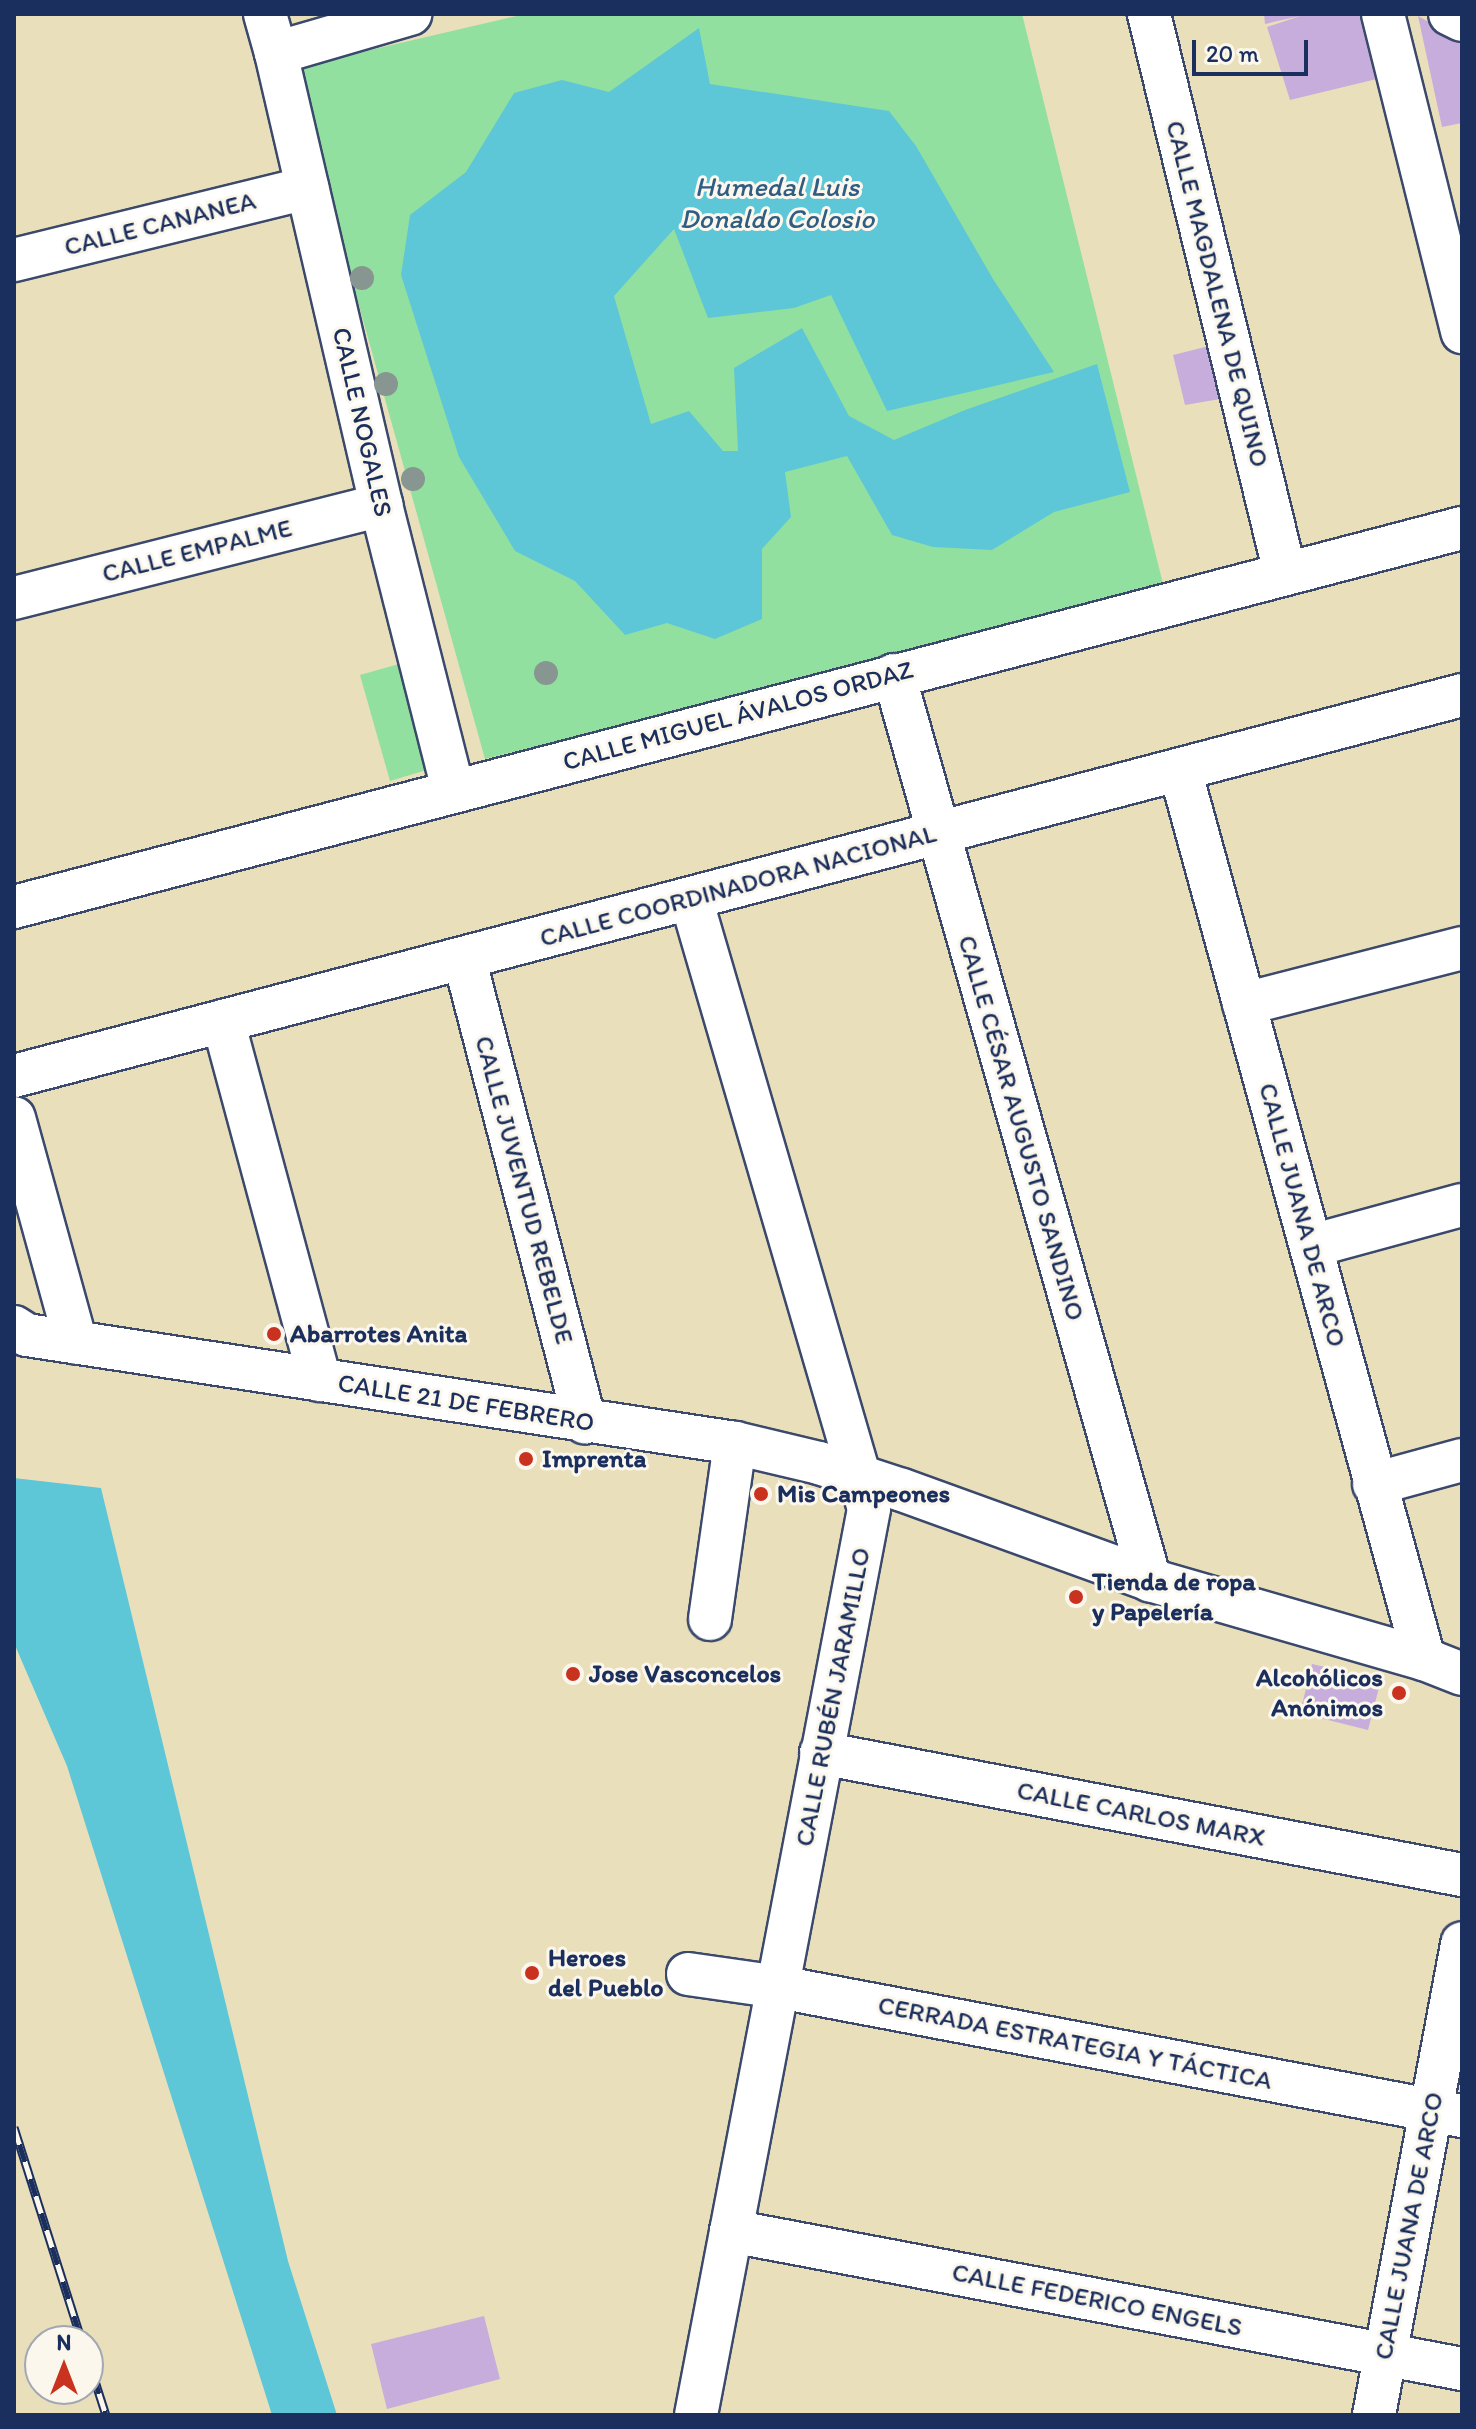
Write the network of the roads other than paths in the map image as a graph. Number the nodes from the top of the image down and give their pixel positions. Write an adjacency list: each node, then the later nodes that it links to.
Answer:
1 (410, 14): 6 (street)
2 (1149, 14): 12 (street, CALLE MAGDALENA DE QUINO)
3 (1383, 14): 9 (street)
4 (1450, 14): 5 (street)
5 (1462, 20)
6 (270, 33): 7 (street, CALLE NOGALES)
7 (307, 188): 8 (street, CALLE CANANEA); 10 (street, CALLE NOGALES)
8 (14, 260)
9 (1462, 332)
10 (381, 505): 13 (street, CALLE EMPALME); 17 (street, CALLE NOGALES)
11 (1462, 528): 12 (street, CALLE MIGUEL ÁVALOS ORDAZ)
12 (1285, 573): 14 (street, CALLE MIGUEL ÁVALOS ORDAZ)
13 (14, 598)
14 (894, 675): 17 (street, CALLE MIGUEL ÁVALOS ORDAZ); 18 (street, CALLE CÉSAR AUGUSTO SANDINO)
15 (1462, 695): 16 (street, CALLE COORDINADORA NACIONAL)
16 (1180, 770): 18 (street, CALLE COORDINADORA NACIONAL); 23 (street, CALLE JUANA DE ARCO)
17 (453, 790): 20 (street, CALLE MIGUEL ÁVALOS ORDAZ)
18 (937, 834): 19 (street, CALLE COORDINADORA NACIONAL); 37 (street, CALLE CÉSAR AUGUSTO SANDINO)
19 (691, 899): 22 (street, CALLE COORDINADORA NACIONAL); 35 (street, CALLE RUBÉN JARAMILLO)
20 (14, 907)
21 (1462, 948): 23 (street)
22 (464, 958): 24 (street, CALLE COORDINADORA NACIONAL); 32 (street, CALLE JUVENTUD REBELDE)
23 (1244, 1004): 28 (street, CALLE JUANA DE ARCO)
24 (223, 1021): 25 (street, CALLE COORDINADORA NACIONAL); 31 (street)
25 (14, 1076)
26 (14, 1118): 30 (street)
27 (1462, 1205): 28 (street)
28 (1311, 1246): 36 (street, CALLE JUANA DE ARCO)
29 (14, 1327): 30 (street, CALLE 21 DE FEBRERO)
30 (76, 1343): 31 (street, CALLE 21 DE FEBRERO)
31 (320, 1380): 32 (street, CALLE 21 DE FEBRERO)
32 (585, 1422): 33 (street, CALLE 21 DE FEBRERO)
33 (735, 1443): 35 (street, CALLE 21 DE FEBRERO); 38 (street)
34 (1462, 1460): 36 (street)
35 (862, 1478): 37 (street, CALLE 21 DE FEBRERO); 41 (street, CALLE RUBÉN JARAMILLO)
36 (1374, 1484): 39 (street, CALLE JUANA DE ARCO)
37 (1150, 1580): 39 (street, CALLE 21 DE FEBRERO)
38 (710, 1619)
39 (1424, 1659): 40 (street, CALLE 21 DE FEBRERO)
40 (1462, 1674)
41 (821, 1753): 42 (street, CALLE CARLOS MARX); 45 (street, CALLE RUBÉN JARAMILLO)
42 (1462, 1875)
43 (1462, 1943): 46 (street, CALLE JUANA DE ARCO)
44 (688, 1974): 45 (street, CERRADA ESTRATEGIA Y TÁCTICA)
45 (779, 1987): 46 (street, CERRADA ESTRATEGIA Y TÁCTICA); 47 (street, CALLE RUBÉN JARAMILLO)
46 (1446, 2113): 48 (street, CALLE JUANA DE ARCO)
47 (731, 2231): 48 (street, CALLE FEDERICO ENGELS); 50 (street, CALLE RUBÉN JARAMILLO)
48 (1385, 2354): 49 (street, CALLE FEDERICO ENGELS); 51 (street, CALLE JUANA DE ARCO)
49 (1462, 2369)
50 (696, 2415)
51 (1374, 2415)

